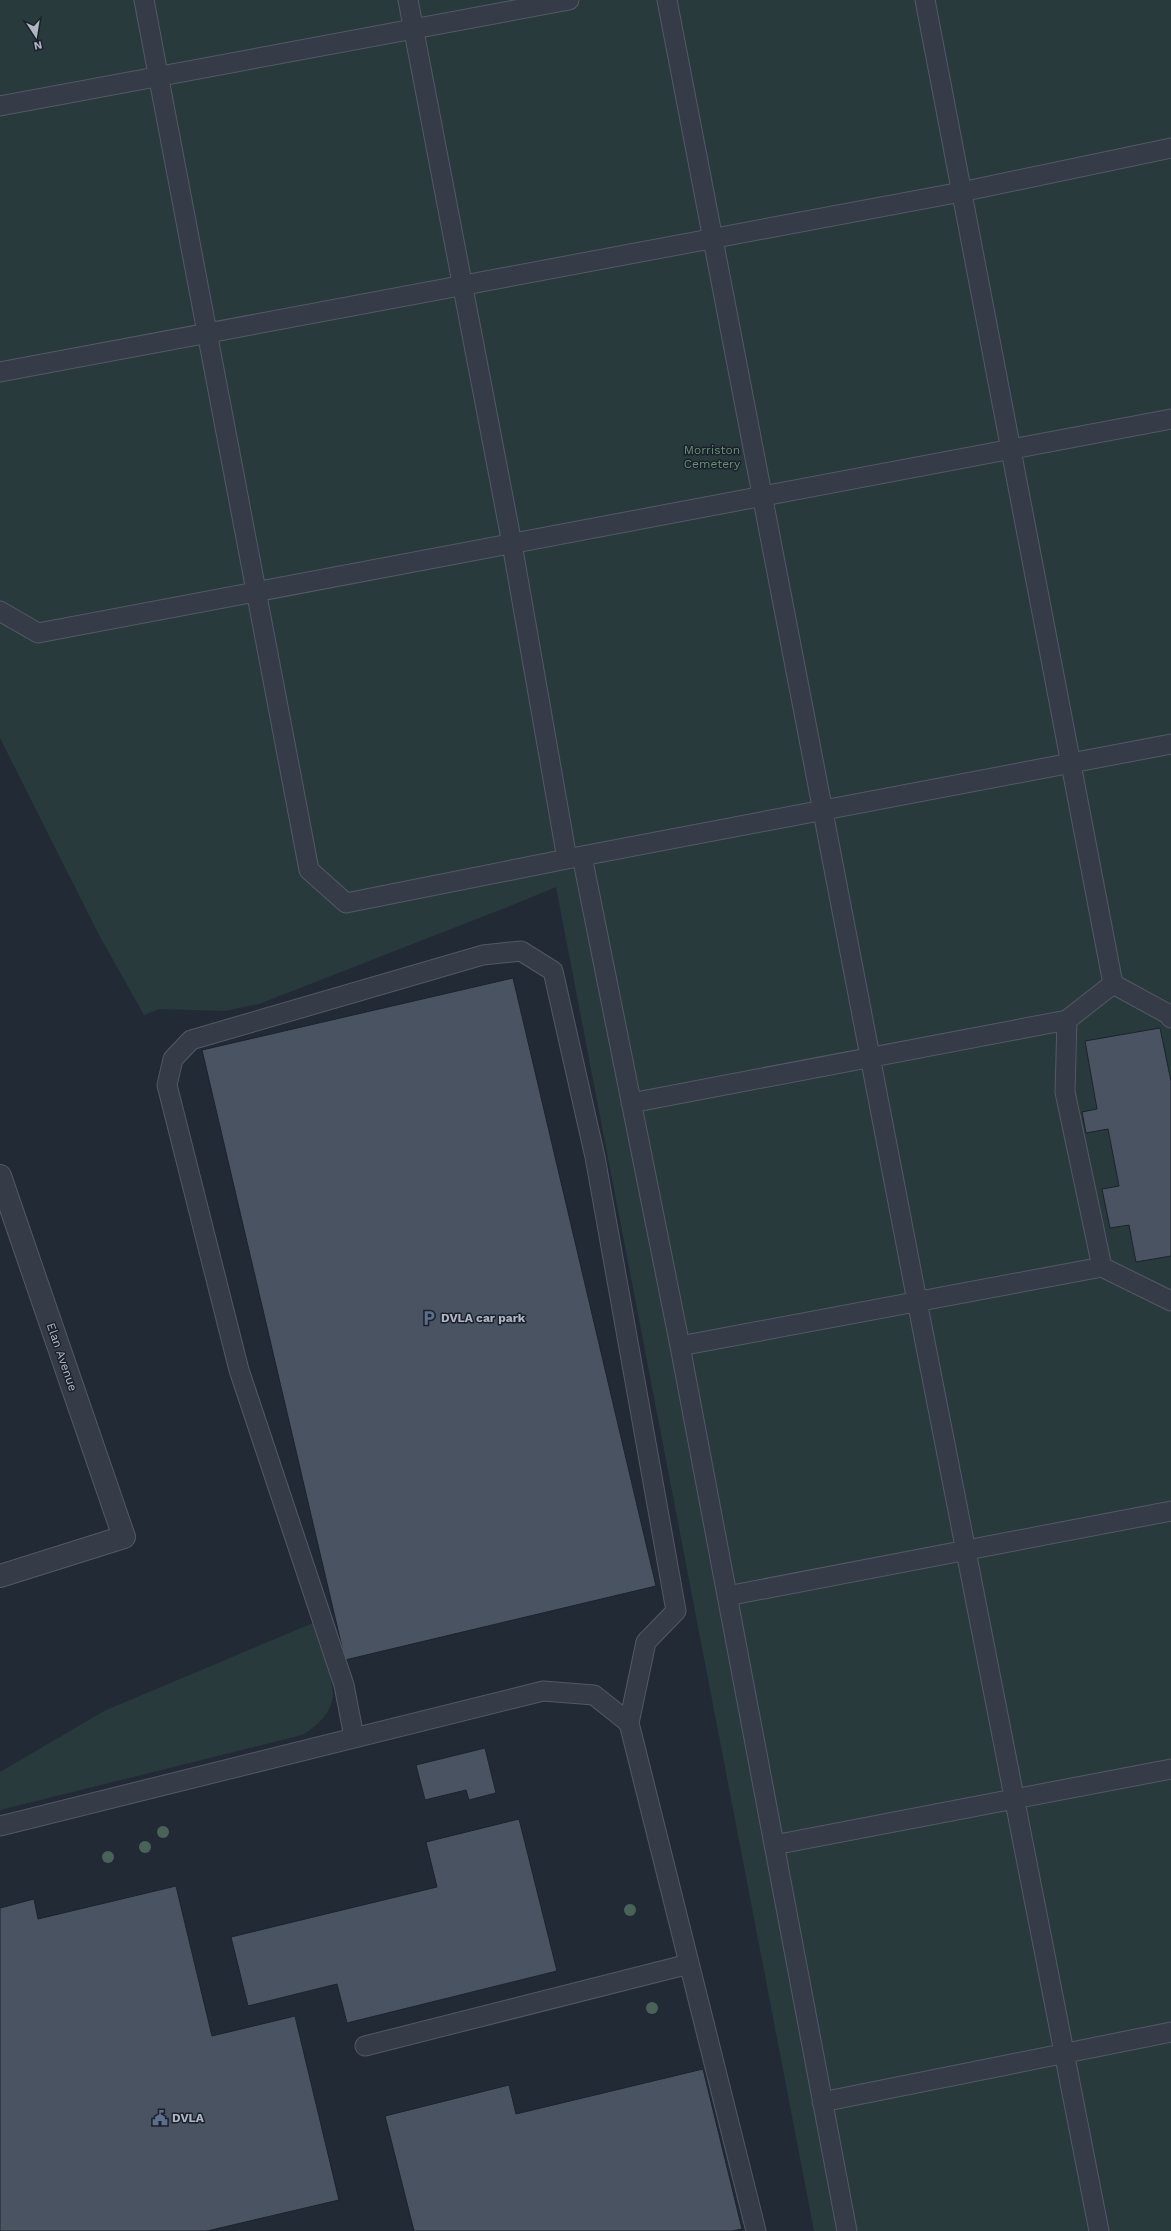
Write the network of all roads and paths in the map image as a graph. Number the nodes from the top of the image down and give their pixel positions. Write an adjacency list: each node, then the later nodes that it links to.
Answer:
1 (144, 0): 7 (lane)
2 (408, 0): 6 (lane)
3 (569, 0): 6 (lane)
4 (667, 0): 11 (lane)
5 (925, 0): 10 (lane)
6 (413, 28): 7 (lane); 12 (lane)
7 (158, 76): 8 (lane); 13 (lane)
8 (0, 106)
9 (1171, 148): 10 (lane)
10 (961, 192): 11 (lane); 16 (lane)
11 (714, 238): 12 (lane); 17 (lane)
12 (462, 285): 13 (lane); 18 (lane)
13 (207, 333): 14 (lane); 19 (lane)
14 (0, 372)
15 (1171, 419): 16 (lane)
16 (1011, 450): 17 (lane); 22 (lane)
17 (763, 497): 18 (lane); 23 (lane)
18 (512, 544): 19 (lane); 24 (lane)
19 (257, 592): 20 (lane); 24 (lane)
20 (0, 611)
21 (1171, 744): 22 (lane)
22 (1071, 763): 23 (lane); 25 (lane)
23 (823, 811): 24 (lane); 28 (lane)
24 (574, 858): 29 (lane)
25 (1113, 984): 26 (lane); 27 (lane)
26 (1170, 1014)
27 (1067, 1020): 28 (lane); 31 (lane)
28 (870, 1057): 29 (lane); 32 (lane)
29 (631, 1103): 34 (lane)
30 (0, 1176): 37 (street, Elan Avenue)
31 (1102, 1267): 32 (lane); 33 (lane)
32 (916, 1301): 34 (lane); 36 (lane)
33 (1171, 1301)
34 (680, 1346): 38 (lane)
35 (1171, 1511): 36 (lane)
36 (966, 1550): 38 (lane); 42 (lane)
37 (0, 1576)
38 (727, 1596): 44 (lane)
39 (629, 1723): 40 (lane); 40 (lane); 45 (lane)
40 (354, 1737): 43 (lane)
41 (1171, 1769): 42 (lane)
42 (1014, 1799): 44 (lane); 48 (lane)
43 (0, 1826)
44 (774, 1845): 49 (lane)
45 (689, 1964): 47 (lane); 50 (lane)
46 (1171, 2032): 48 (lane)
47 (365, 2046)
48 (1064, 2053): 49 (lane); 52 (lane)
49 (822, 2102): 51 (lane)
50 (756, 2231)
51 (847, 2231)
52 (1099, 2231)

